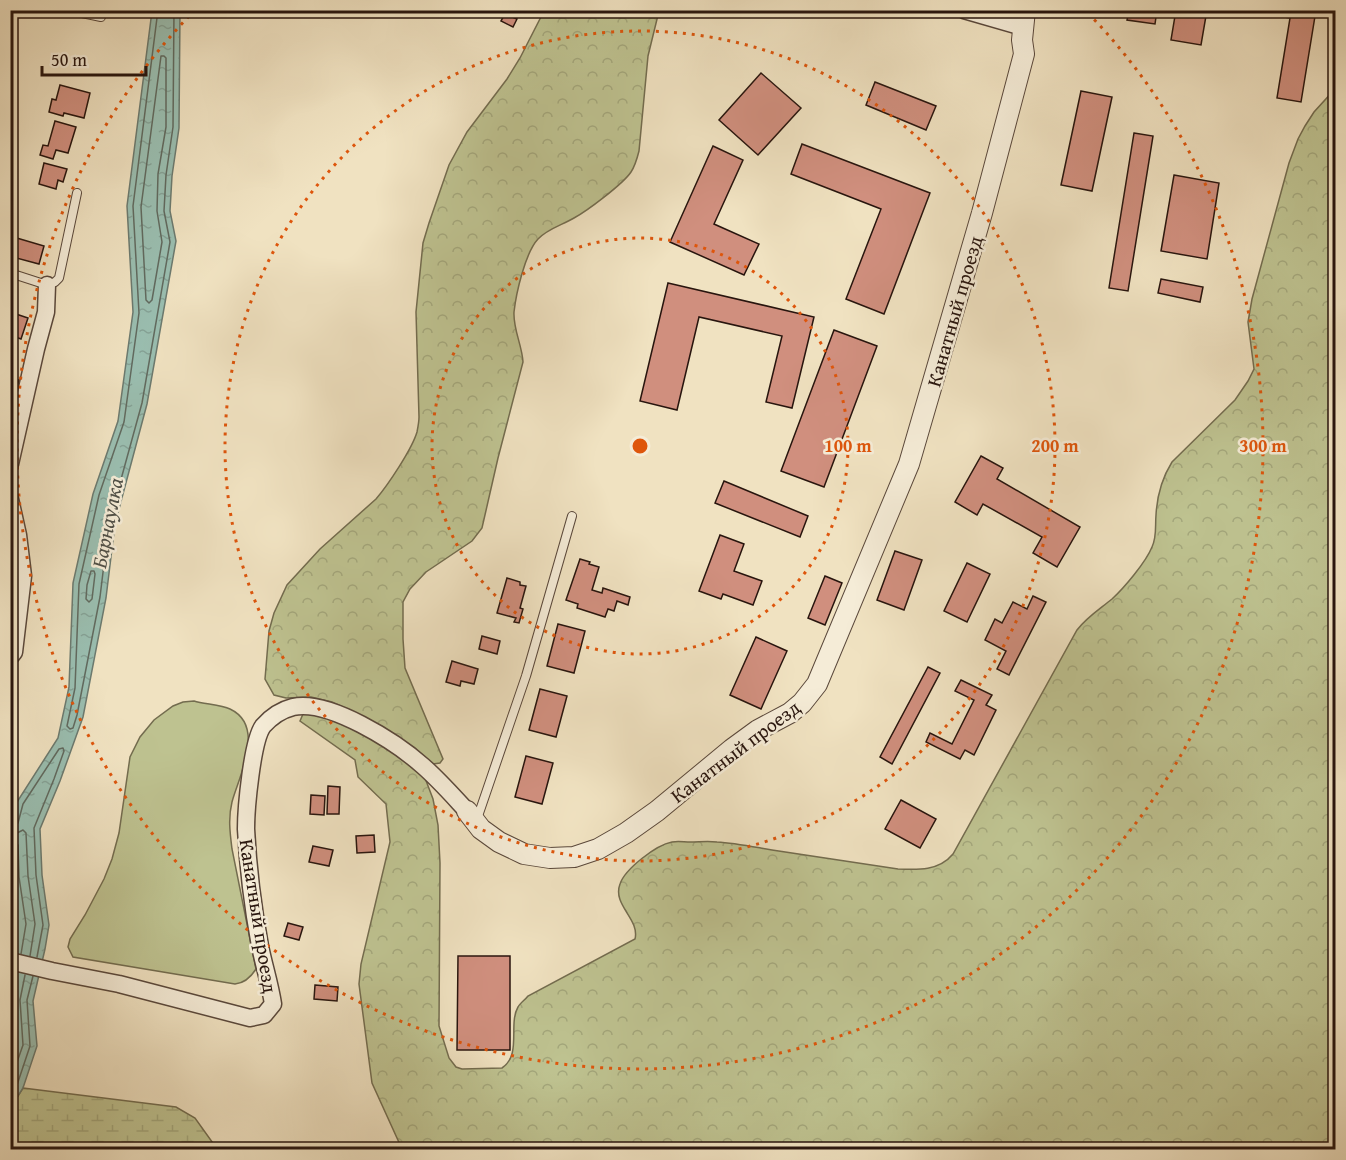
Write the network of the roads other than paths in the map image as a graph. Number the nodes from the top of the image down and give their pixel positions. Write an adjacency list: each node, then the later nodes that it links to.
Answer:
1 (68, 10): 3 (lane)
2 (968, 11): 4 (street, Канатный проезд)
3 (101, 17)
4 (1024, 19): 13 (street, Канатный проезд)
5 (77, 193): 7 (lane)
6 (10, 273): 7 (lane)
7 (47, 285): 8 (street)
8 (10, 464)
9 (10, 499): 11 (street)
10 (572, 516): 13 (lane)
11 (17, 575): 12 (street)
12 (10, 657)
13 (472, 817): 14 (street, Канатный проезд)
14 (10, 961)

